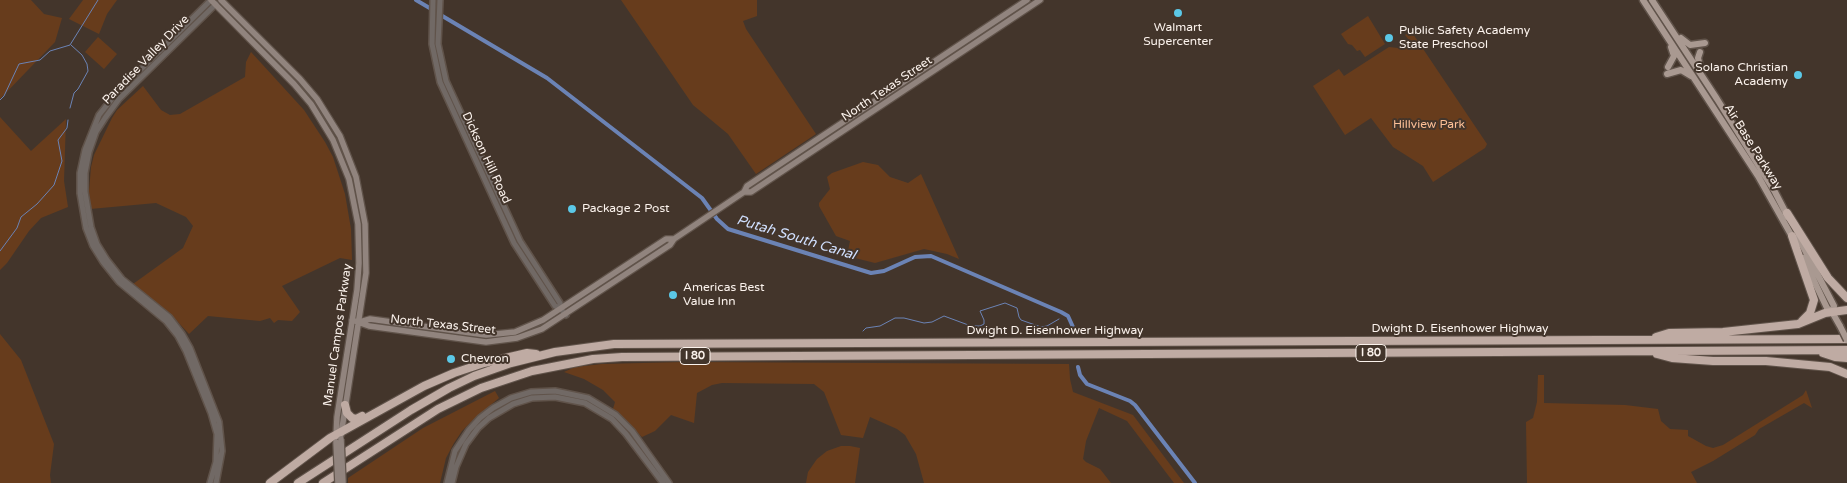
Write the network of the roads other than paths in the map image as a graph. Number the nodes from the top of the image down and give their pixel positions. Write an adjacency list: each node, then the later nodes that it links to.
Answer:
1 (440, 0): 19 (street, Dickson Hill Road)
2 (1028, 0): 14 (main road, North Texas Street)
3 (1040, 0): 14 (main road, North Texas Street)
4 (1643, 0): 9 (main road, Air Base Parkway)
5 (1652, 0): 8 (main road, Air Base Parkway)
6 (216, 1): 23 (main road, Manuel Campos Parkway); 24 (main road, Manuel Campos Parkway); 38 (street, Paradise Valley Drive); 39 (street, Paradise Valley Drive)
7 (433, 3): 19 (street, Dickson Hill Road)
8 (1657, 7): 10 (main road); 12 (main road, Air Base Parkway)
9 (1664, 32): 13 (main road, Air Base Parkway); 13 (main road)
10 (1705, 43)
11 (1700, 52): 12 (main road)
12 (1702, 76): 15 (main road, Air Base Parkway)
13 (1696, 80): 16 (main road, Air Base Parkway)
14 (744, 192): 17 (main road, North Texas Street)
15 (1787, 213): 18 (highway); 21 (main road, Air Base Parkway)
16 (1792, 236): 21 (main road, Air Base Parkway); 25 (highway)
17 (674, 239): 19 (main road, North Texas Street); 22 (main road, North Texas Street)
18 (1847, 298)
19 (562, 309): 22 (street, Dickson Hill Road); 24 (main road, North Texas Street)
20 (1847, 310): 21 (highway)
21 (1832, 312): 25 (highway); 26 (main road, Air Base Parkway, bridge)
22 (566, 315): 24 (main road, North Texas Street)
23 (352, 320): 24 (main road, North Texas Street); 36 (main road, Manuel Campos Parkway)
24 (360, 322): 35 (main road, Manuel Campos Parkway)
25 (1798, 324): 27 (highway)
26 (1847, 339): 27 (highway, Dwight D. Eisenhower Highway / I 80)
27 (1641, 340): 31 (highway, Dwight D. Eisenhower Highway / I 80)
28 (1847, 350): 30 (highway, Dwight D. Eisenhower Highway / I 80)
29 (1643, 351): 30 (highway, Dwight D. Eisenhower Highway / I 80); 33 (highway); 37 (highway, Dwight D. Eisenhower Highway / I 80)
30 (1816, 351): 32 (highway)
31 (545, 354): 34 (highway); 41 (highway, Dwight D. Eisenhower Highway / I 80)
32 (1847, 358)
33 (1847, 374)
34 (407, 395): 35 (highway); 36 (highway)
35 (345, 404): 36 (main road, Manuel Campos Parkway)
36 (338, 437): 40 (highway); 44 (main road, Manuel Campos Parkway, bridge); 45 (main road, Manuel Campos Parkway, bridge)
37 (347, 467): 42 (highway, Dwight D. Eisenhower Highway / I 80); 43 (highway)
38 (210, 483)
39 (216, 483)
40 (270, 483)
41 (298, 483)
42 (323, 483)
43 (330, 483)
44 (338, 483)
45 (344, 483)
46 (447, 483): 49 (street)
47 (452, 483): 48 (street)
48 (663, 483)
49 (670, 483)

